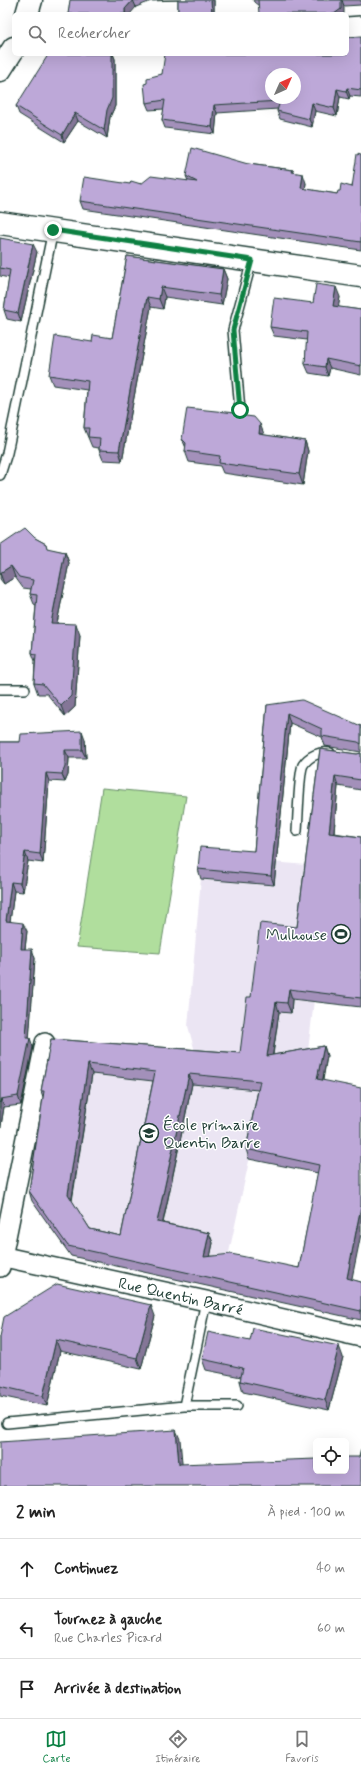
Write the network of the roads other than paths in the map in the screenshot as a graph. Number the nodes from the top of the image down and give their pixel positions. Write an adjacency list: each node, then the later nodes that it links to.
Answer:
1 (31, 0): 2 (street)
2 (28, 12)
3 (361, 26): 4 (street)
4 (349, 27)
5 (12, 51): 6 (street)
6 (0, 70)
7 (0, 223): 8 (street)
8 (53, 230): 9 (street); 12 (lane)
9 (252, 260): 10 (street); 11 (lane)
10 (361, 276)
11 (240, 410)
12 (0, 475)
13 (0, 689): 14 (lane)
14 (25, 689)
15 (338, 754): 16 (lane)
16 (297, 831)
17 (45, 1043): 18 (street)
18 (1, 1260): 19 (street, Rue Quentin Barré)
19 (206, 1300): 20 (street, Rue Quentin Barré); 21 (lane)
20 (361, 1337)
21 (184, 1406): 22 (lane); 23 (lane)
22 (237, 1406)
23 (7, 1423)

